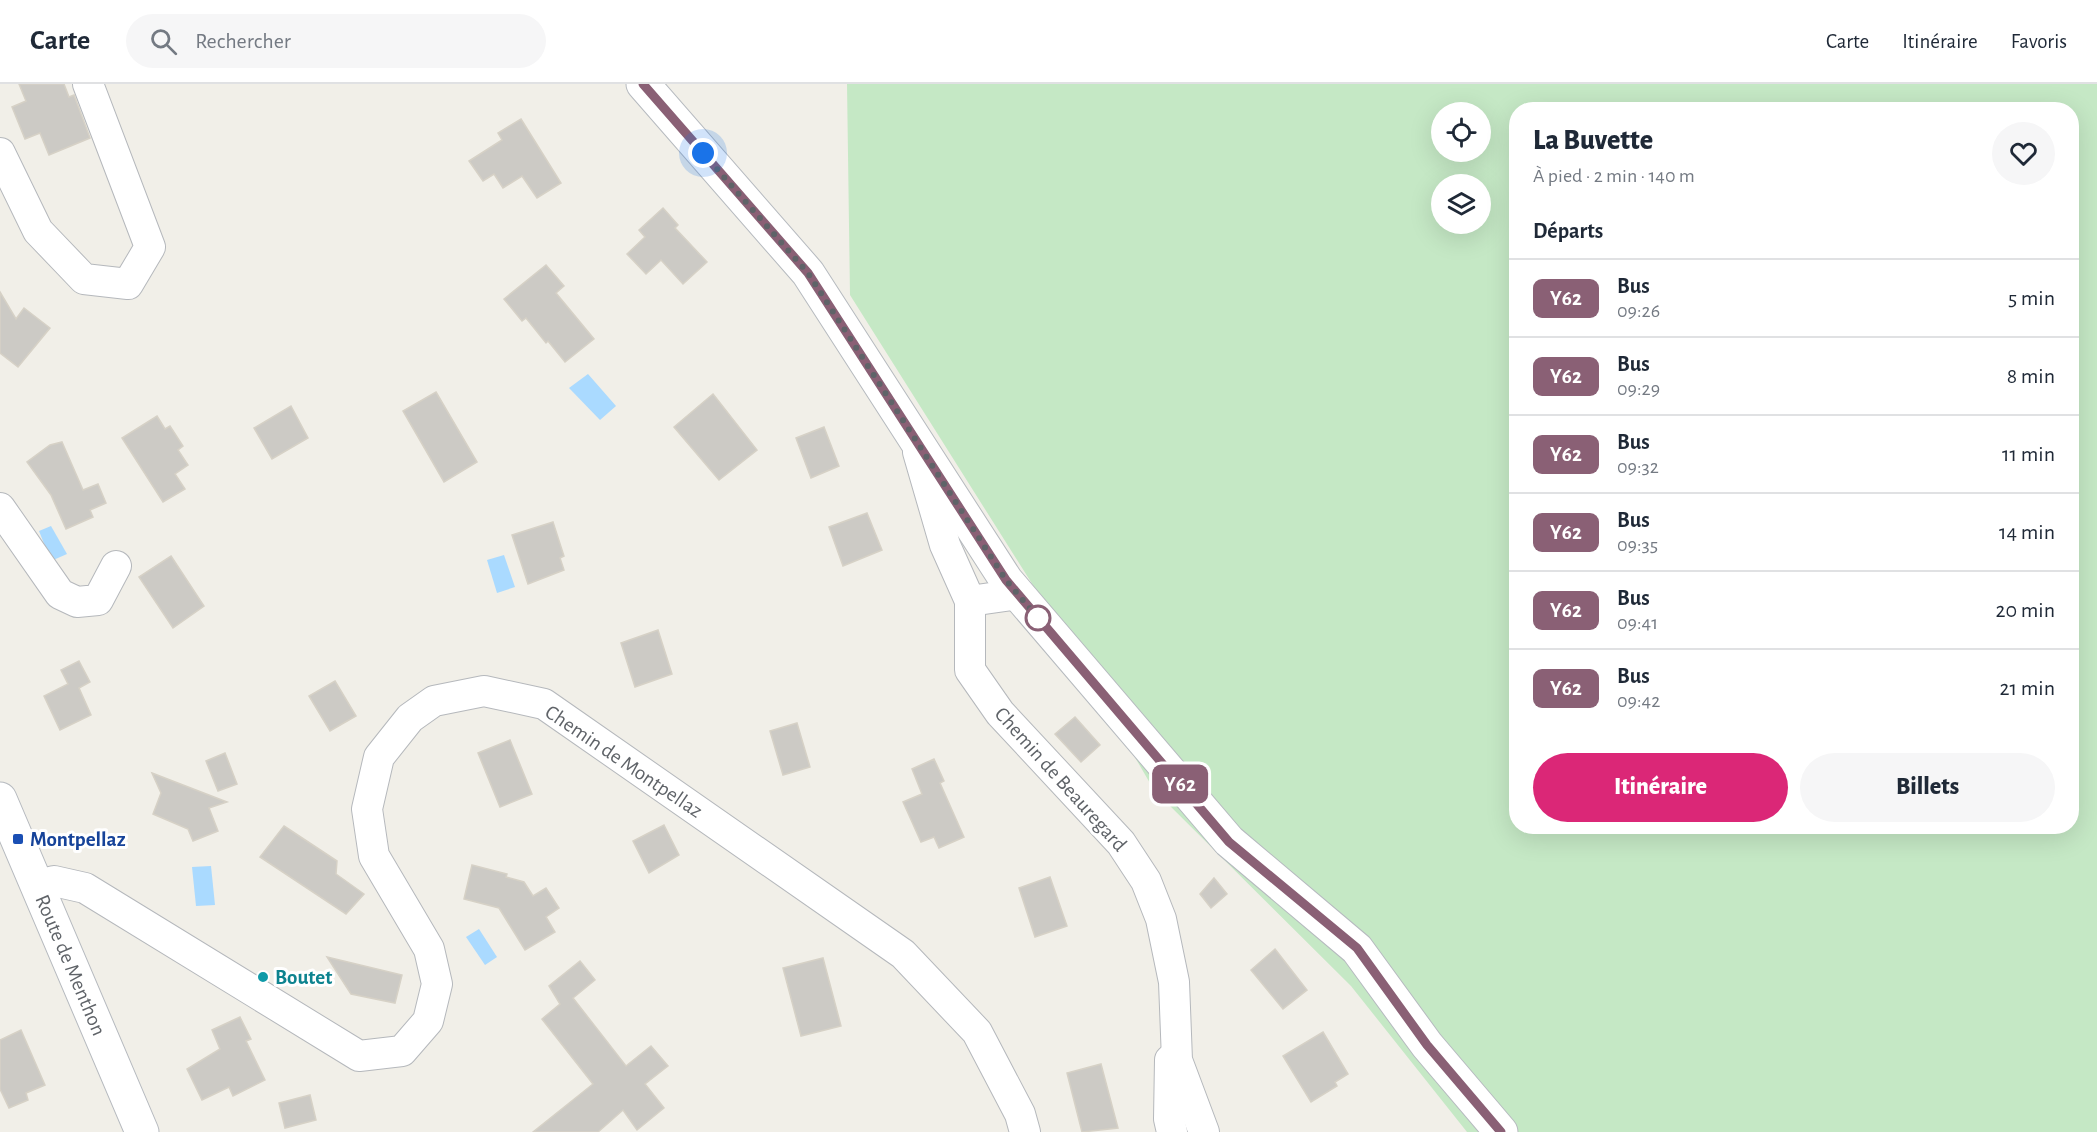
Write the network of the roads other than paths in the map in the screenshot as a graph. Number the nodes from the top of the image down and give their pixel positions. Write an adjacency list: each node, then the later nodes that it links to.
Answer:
1 (88, 84): 3 (street)
2 (643, 84): 4 (main road)
3 (0, 153)
4 (914, 438): 7 (main road); 8 (street)
5 (0, 508): 6 (street)
6 (116, 566)
7 (1018, 594): 8 (street); 16 (main road)
8 (970, 601): 11 (street, Chemin de Beauregard)
9 (0, 799): 10 (main road, Route de Menthon)
10 (37, 885): 12 (main road, Route de Menthon); 13 (street, Chemin de Montpellaz)
11 (1176, 1033): 14 (street); 15 (street, Chemin de Beauregard)
12 (142, 1132)
13 (1025, 1132)
14 (1172, 1132)
15 (1204, 1132)
16 (1501, 1132)

